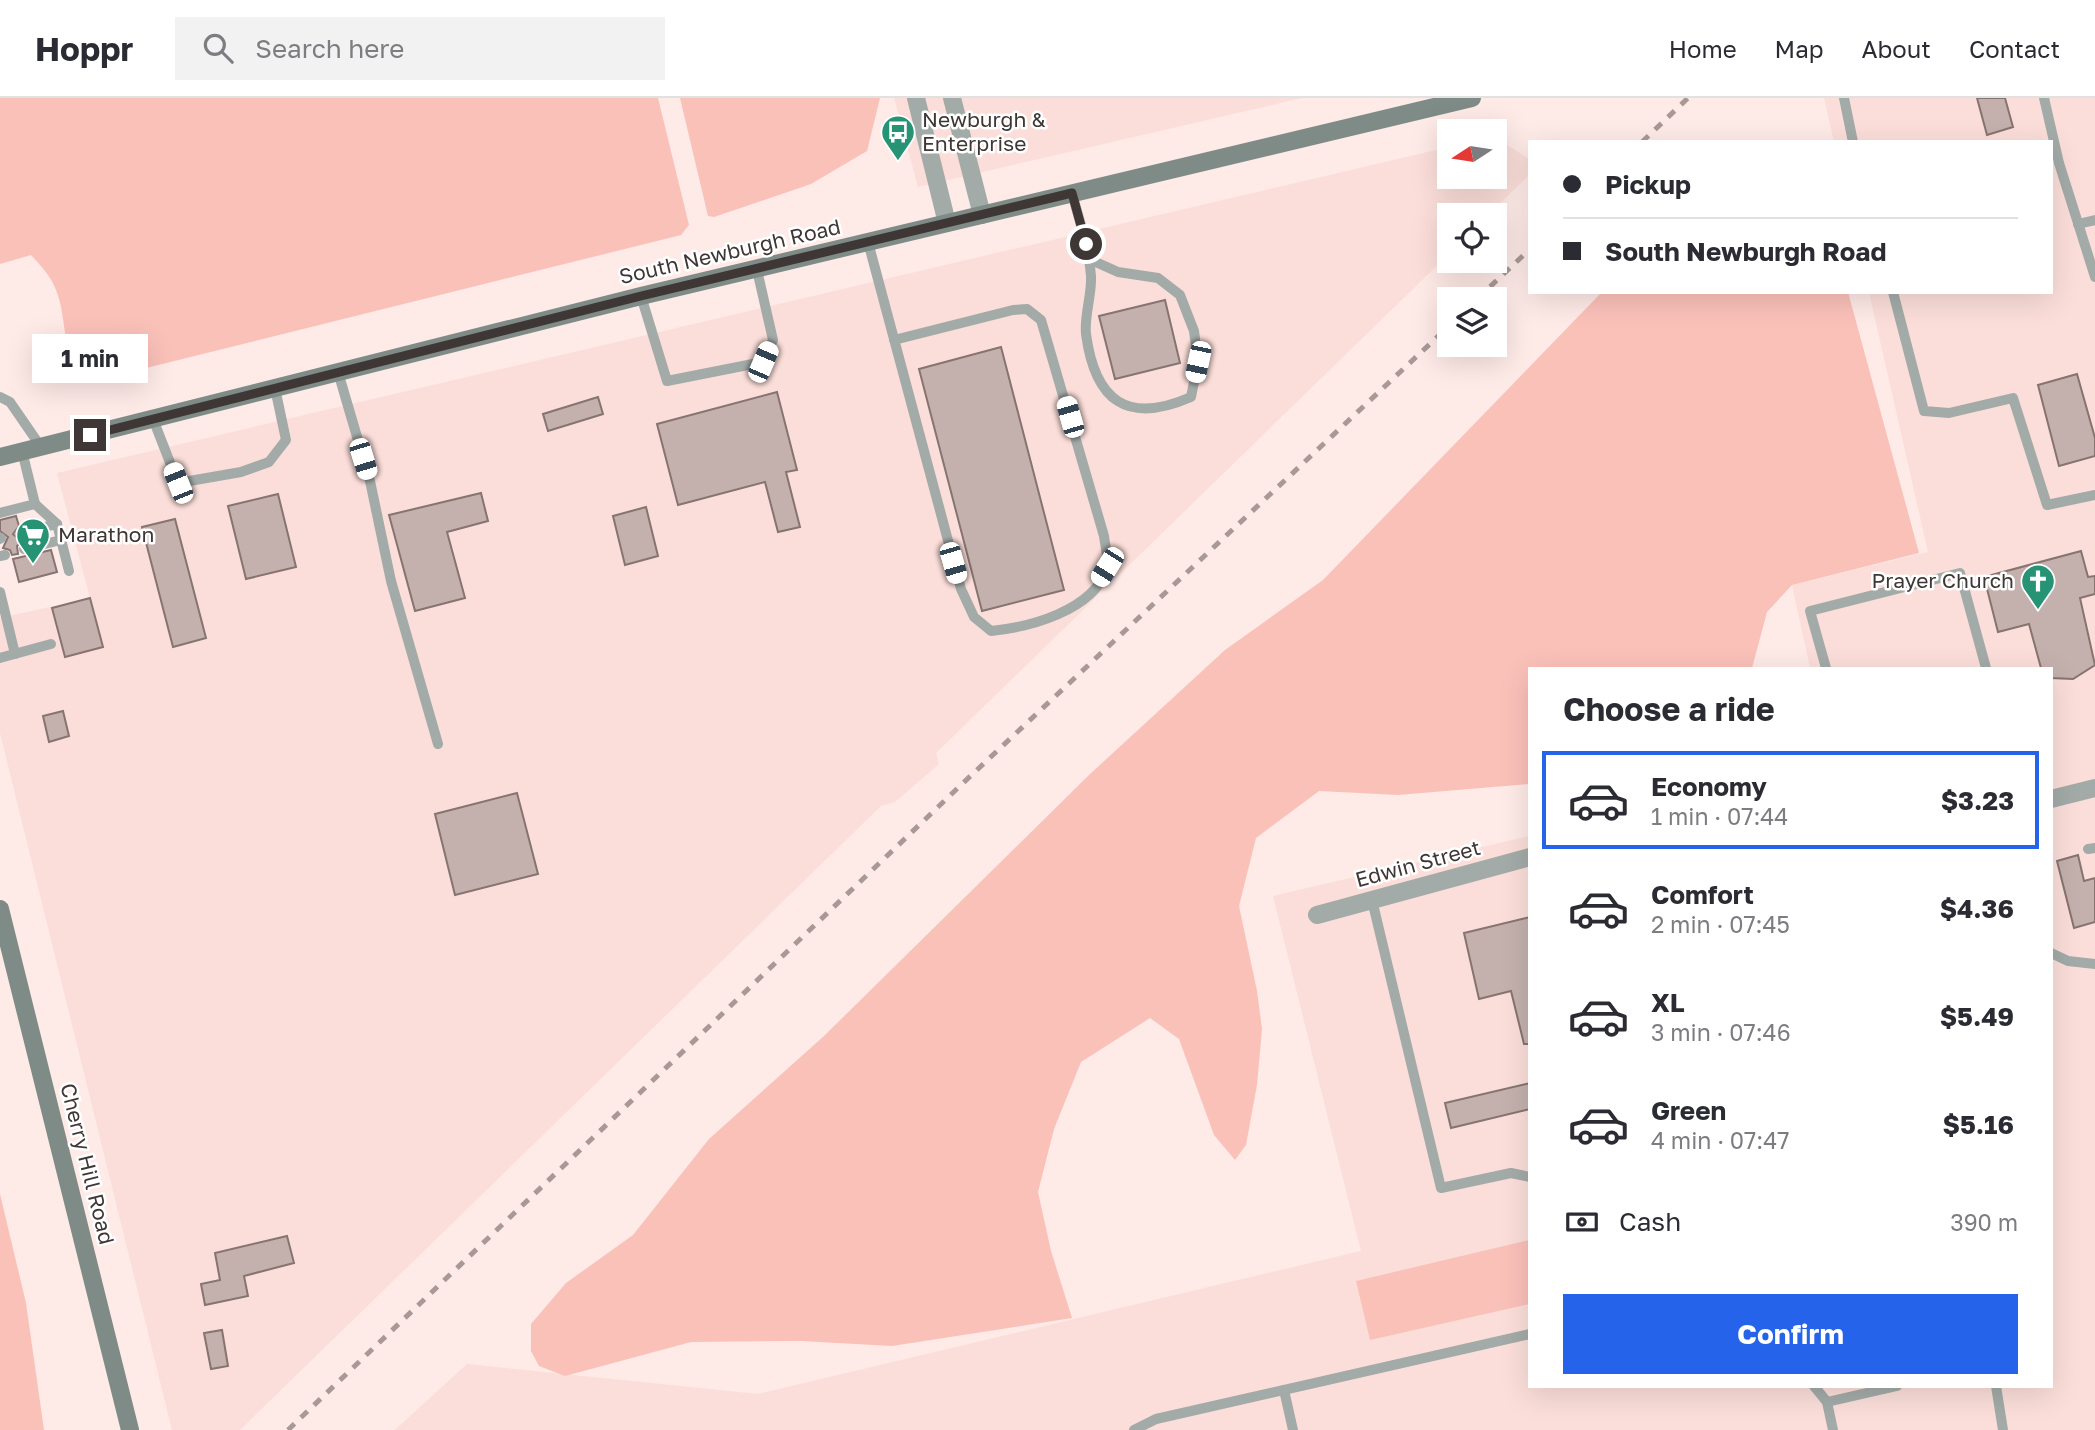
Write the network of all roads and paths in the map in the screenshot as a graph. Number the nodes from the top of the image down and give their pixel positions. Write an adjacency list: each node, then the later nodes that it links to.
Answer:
1 (916, 98): 10 (street)
2 (952, 98): 8 (street)
3 (1472, 98): 7 (main road, South Newburgh Road)
4 (1844, 98): 6 (lane)
5 (2044, 98): 11 (lane)
6 (1853, 140)
7 (1072, 193): 8 (main road, South Newburgh Road); 13 (lane)
8 (982, 215): 10 (main road, South Newburgh Road)
9 (2095, 220): 11 (lane)
10 (947, 223): 12 (main road, South Newburgh Road)
11 (2078, 224): 15 (lane)
12 (868, 242): 14 (main road, South Newburgh Road); 18 (lane)
13 (1089, 259): 13 (lane)
14 (757, 270): 17 (main road, South Newburgh Road); 17 (lane)
15 (2095, 277)
16 (1894, 294): 26 (lane)
17 (641, 296): 19 (main road, South Newburgh Road)
18 (894, 340): 18 (lane)
19 (338, 372): 20 (main road, South Newburgh Road); 40 (lane)
20 (275, 388): 22 (main road, South Newburgh Road); 22 (lane)
21 (0, 397): 23 (lane)
22 (153, 419): 23 (main road, South Newburgh Road)
23 (41, 447): 24 (main road, South Newburgh Road)
24 (22, 452): 25 (main road, South Newburgh Road); 27 (lane)
25 (0, 457)
26 (2095, 495)
27 (35, 504): 28 (lane); 29 (lane)
28 (0, 513)
29 (57, 524): 30 (lane); 31 (lane)
30 (20, 533)
31 (61, 540): 32 (lane); 33 (lane)
32 (24, 549)
33 (68, 571)
34 (0, 592): 36 (lane)
35 (51, 645): 36 (lane)
36 (15, 654): 37 (lane)
37 (0, 658)
38 (1826, 667): 39 (lane)
39 (1986, 667)
40 (438, 744)
41 (2095, 788): 42 (street)
42 (2053, 798)
43 (1528, 858): 44 (street, Edwin Street)
44 (1372, 900): 46 (street, Edwin Street); 49 (lane)
45 (0, 911): 56 (main road, Cherry Hill Road)
46 (1317, 915)
47 (2053, 954): 48 (lane)
48 (2095, 964)
49 (1528, 1177)
50 (1528, 1334): 54 (lane)
51 (1816, 1388): 55 (lane)
52 (1888, 1388): 55 (lane)
53 (1996, 1388): 60 (lane)
54 (1284, 1390): 57 (lane); 58 (lane)
55 (1826, 1402): 59 (lane)
56 (130, 1430)
57 (1133, 1430)
58 (1293, 1430)
59 (1833, 1430)
60 (2003, 1430)

